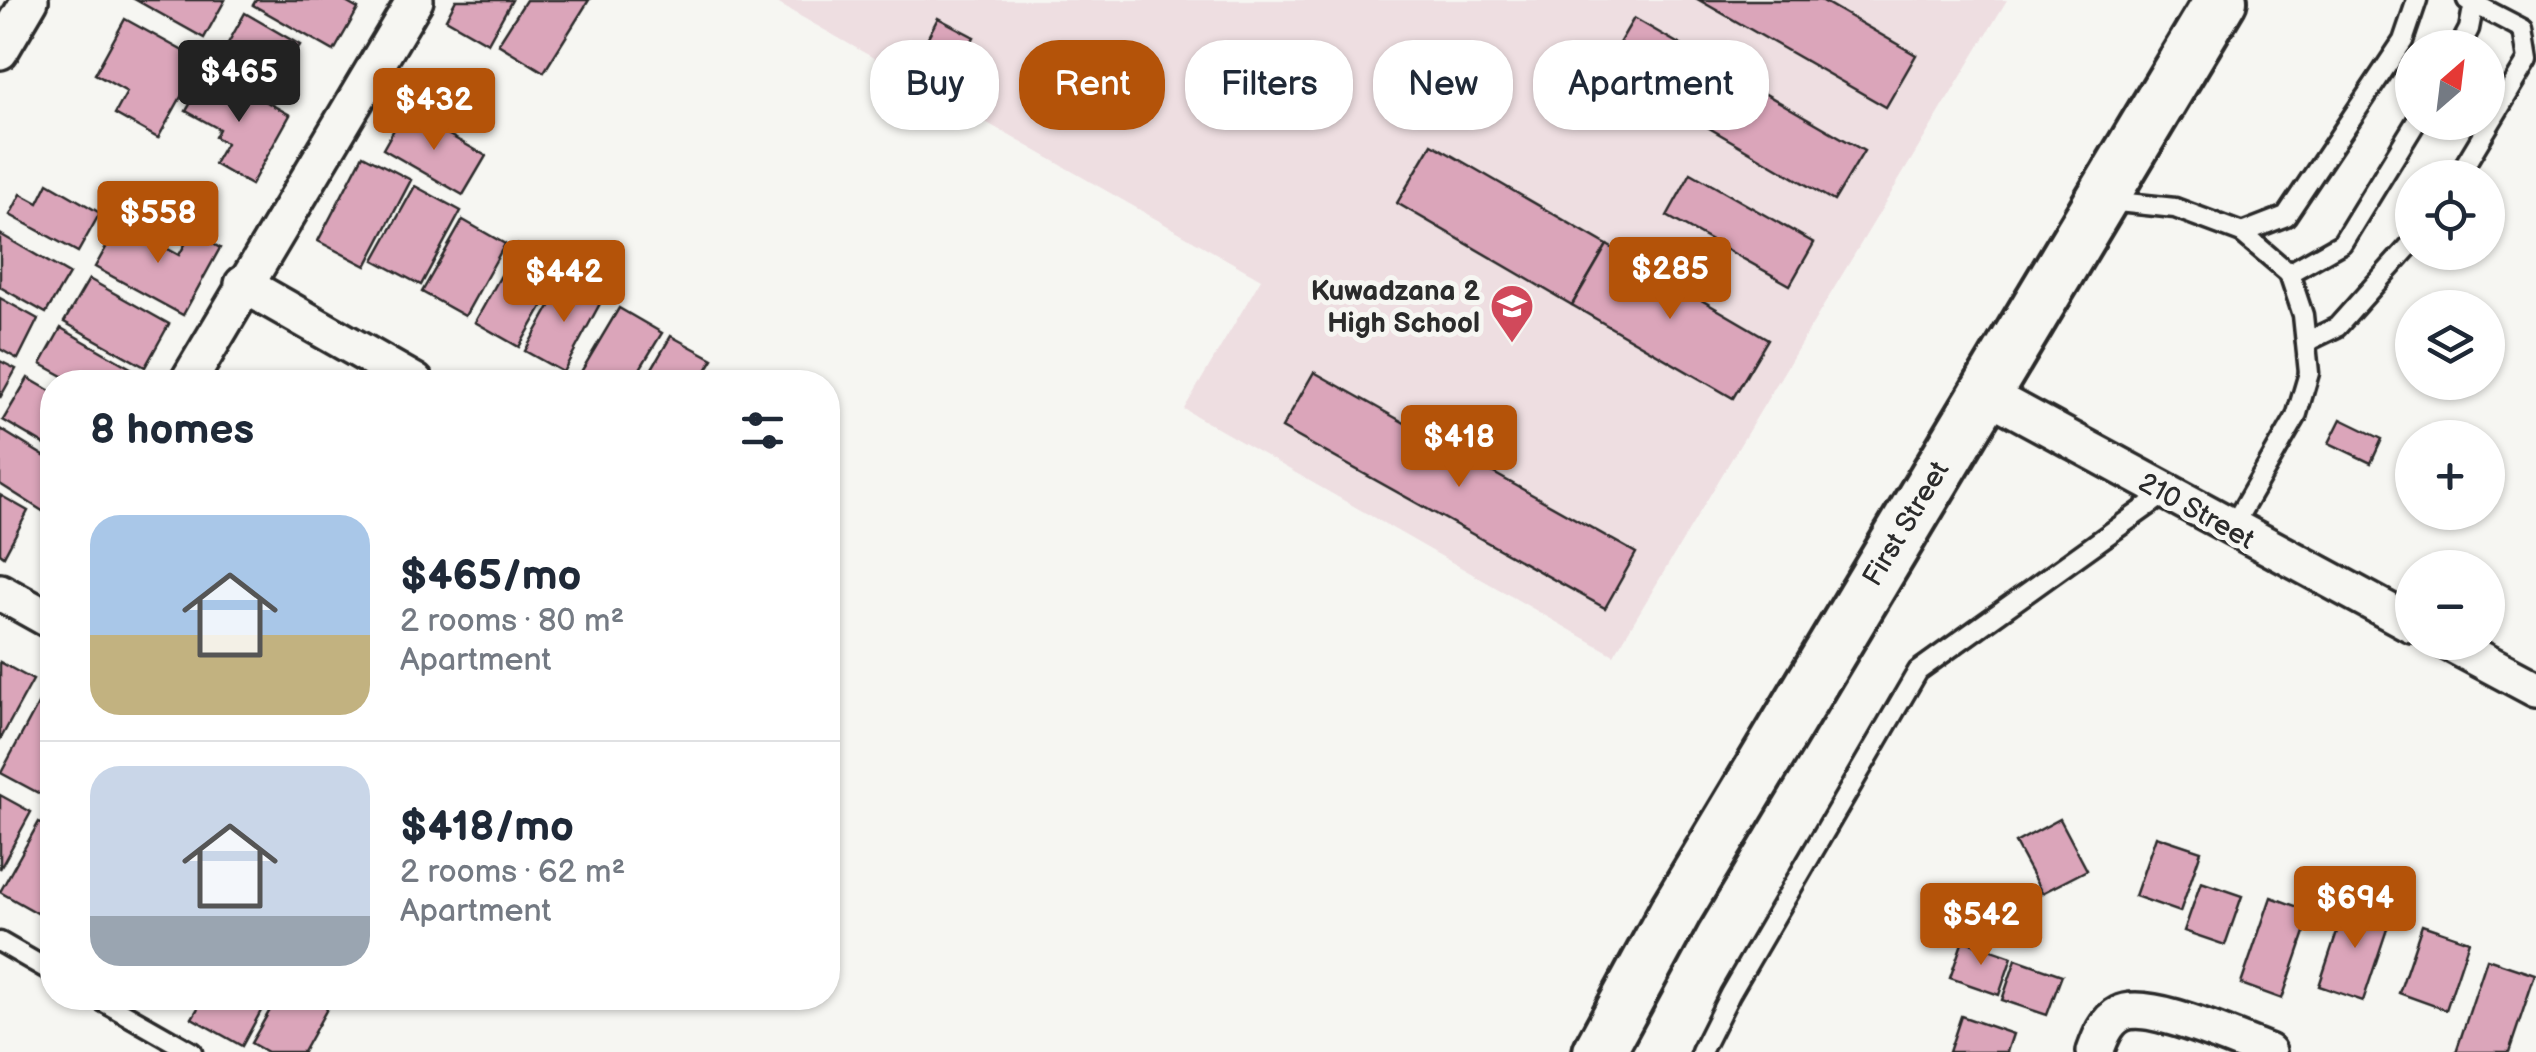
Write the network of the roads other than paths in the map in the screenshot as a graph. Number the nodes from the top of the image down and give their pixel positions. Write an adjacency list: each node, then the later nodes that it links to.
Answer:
1 (30, 0): 7 (street)
2 (415, 0): 14 (street)
3 (2221, 0): 10 (street, First Street)
4 (2418, 0): 11 (lane)
5 (2471, 2): 6 (lane); 9 (lane)
6 (2468, 30)
7 (0, 52)
8 (2405, 140): 13 (lane)
9 (2468, 160)
10 (2101, 200): 11 (lane); 18 (street, First Street)
11 (2242, 232): 13 (lane)
12 (2395, 267): 15 (lane)
13 (2288, 273): 15 (lane)
14 (243, 284): 16 (street); 17 (street)
15 (2306, 342): 20 (lane)
16 (195, 370)
17 (394, 370)
18 (1983, 392): 19 (street, 210 Street); 30 (street, First Street)
19 (2166, 493): 20 (street, 210 Street); 31 (lane)
20 (2231, 529): 23 (street, 210 Street)
21 (0, 592): 22 (street)
22 (40, 614)
23 (2395, 615)
24 (2482, 660): 25 (street)
25 (2536, 689)
26 (0, 942): 27 (lane)
27 (40, 965)
28 (118, 1010): 29 (lane)
29 (192, 1052)
30 (1599, 1052)
31 (1701, 1052)
32 (2095, 1052): 33 (street)
33 (2268, 1052)

